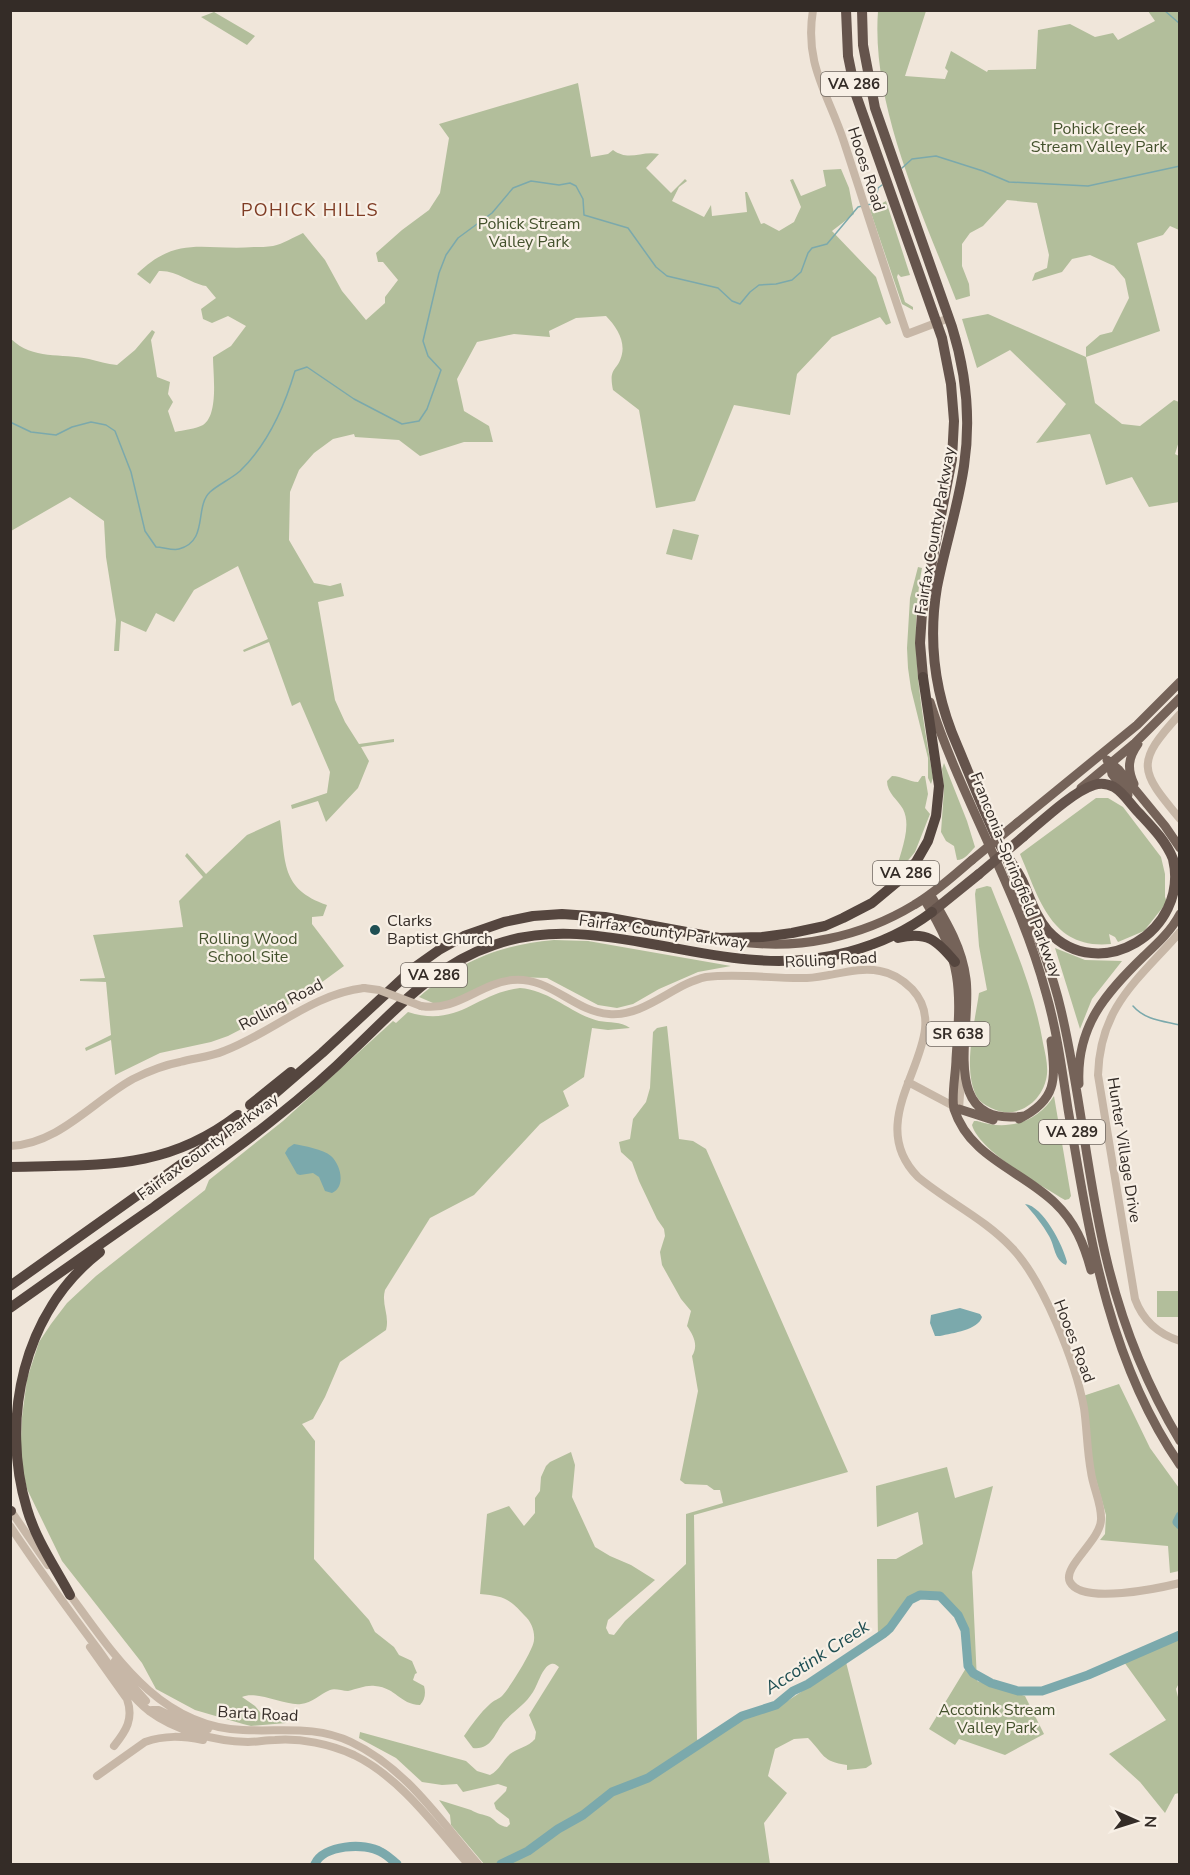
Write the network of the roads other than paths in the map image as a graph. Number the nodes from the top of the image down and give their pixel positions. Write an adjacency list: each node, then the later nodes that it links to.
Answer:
1 (813, 10): 5 (street, Hooes Road)
2 (846, 10): 5 (highway, Fairfax County Parkway / VA 286)
3 (864, 10): 4 (highway, Fairfax County Parkway / VA 286)
4 (949, 318): 5 (street); 17 (highway, Fairfax County Parkway / VA 286)
5 (937, 323): 6 (highway, Fairfax County Parkway / VA 286)
6 (923, 677): 23 (main road, Franconia-Springfield Parkway / VA 289); 24 (highway, VA 286)
7 (1179, 682): 11 (main road, Rolling Road)
8 (1179, 698): 10 (main road)
9 (1179, 714): 15 (street)
10 (1148, 730): 12 (main road); 13 (main road)
11 (1102, 753): 12 (main road); 19 (main road, Rolling Road, bridge)
12 (1110, 764): 13 (main road); 14 (main road); 16 (main road)
13 (1139, 795): 18 (main road)
14 (1064, 804): 16 (highway, VA 286); 20 (highway, Fairfax County Parkway / VA 286, bridge)
15 (1179, 819)
16 (1152, 827): 17 (highway, VA 286)
17 (1000, 844): 34 (main road, Franconia-Springfield Parkway / VA 289)
18 (1179, 848)
19 (927, 896): 20 (main road, SR 638); 24 (main road, Rolling Road)
20 (935, 910): 25 (highway, Fairfax County Parkway / VA 286); 26 (main road, SR 638); 27 (main road, SR 638)
21 (1179, 914): 34 (main road)
22 (1179, 932): 39 (street, Hunter Village Drive)
23 (1028, 936): 31 (main road); 38 (main road, Franconia-Springfield Parkway / VA 289)
24 (719, 938): 28 (highway, Fairfax County Parkway / VA 286)
25 (871, 944): 26 (highway); 35 (highway, Fairfax County Parkway / VA 286)
26 (955, 962): 30 (main road, SR 638)
27 (964, 1045): 30 (street, SR 638); 31 (main road)
28 (322, 1053): 33 (highway); 36 (highway, Fairfax County Parkway / VA 286)
29 (908, 1082): 30 (street); 32 (street, Rolling Road, bridge); 44 (street, Hooes Road)
30 (956, 1108): 31 (main road); 38 (main road)
31 (1024, 1116)
32 (10, 1146)
33 (10, 1167)
34 (1091, 1172): 40 (main road, Franconia-Springfield Parkway / VA 289)
35 (150, 1209): 37 (highway, Fairfax County Parkway / VA 286); 45 (highway)
36 (10, 1286)
37 (10, 1308)
38 (1113, 1328): 41 (main road, Franconia-Springfield Parkway / VA 289)
39 (1179, 1341)
40 (1179, 1441)
41 (1179, 1464)
42 (11, 1511): 45 (street, Barta Road)
43 (10, 1526): 46 (street, Barta Road)
44 (1177, 1584)
45 (70, 1595): 47 (street, Barta Road)
46 (72, 1615): 48 (street, Barta Road); 51 (street)
47 (107, 1646): 48 (street); 49 (street, Barta Road)
48 (149, 1710): 49 (street); 50 (street, Barta Road)
49 (224, 1729): 53 (street, Barta Road)
50 (250, 1742): 52 (street); 53 (street, Barta Road)
51 (114, 1746)
52 (97, 1776)
53 (442, 1828): 54 (street, Barta Road); 55 (street, Barta Road)
54 (468, 1864)
55 (478, 1864)

